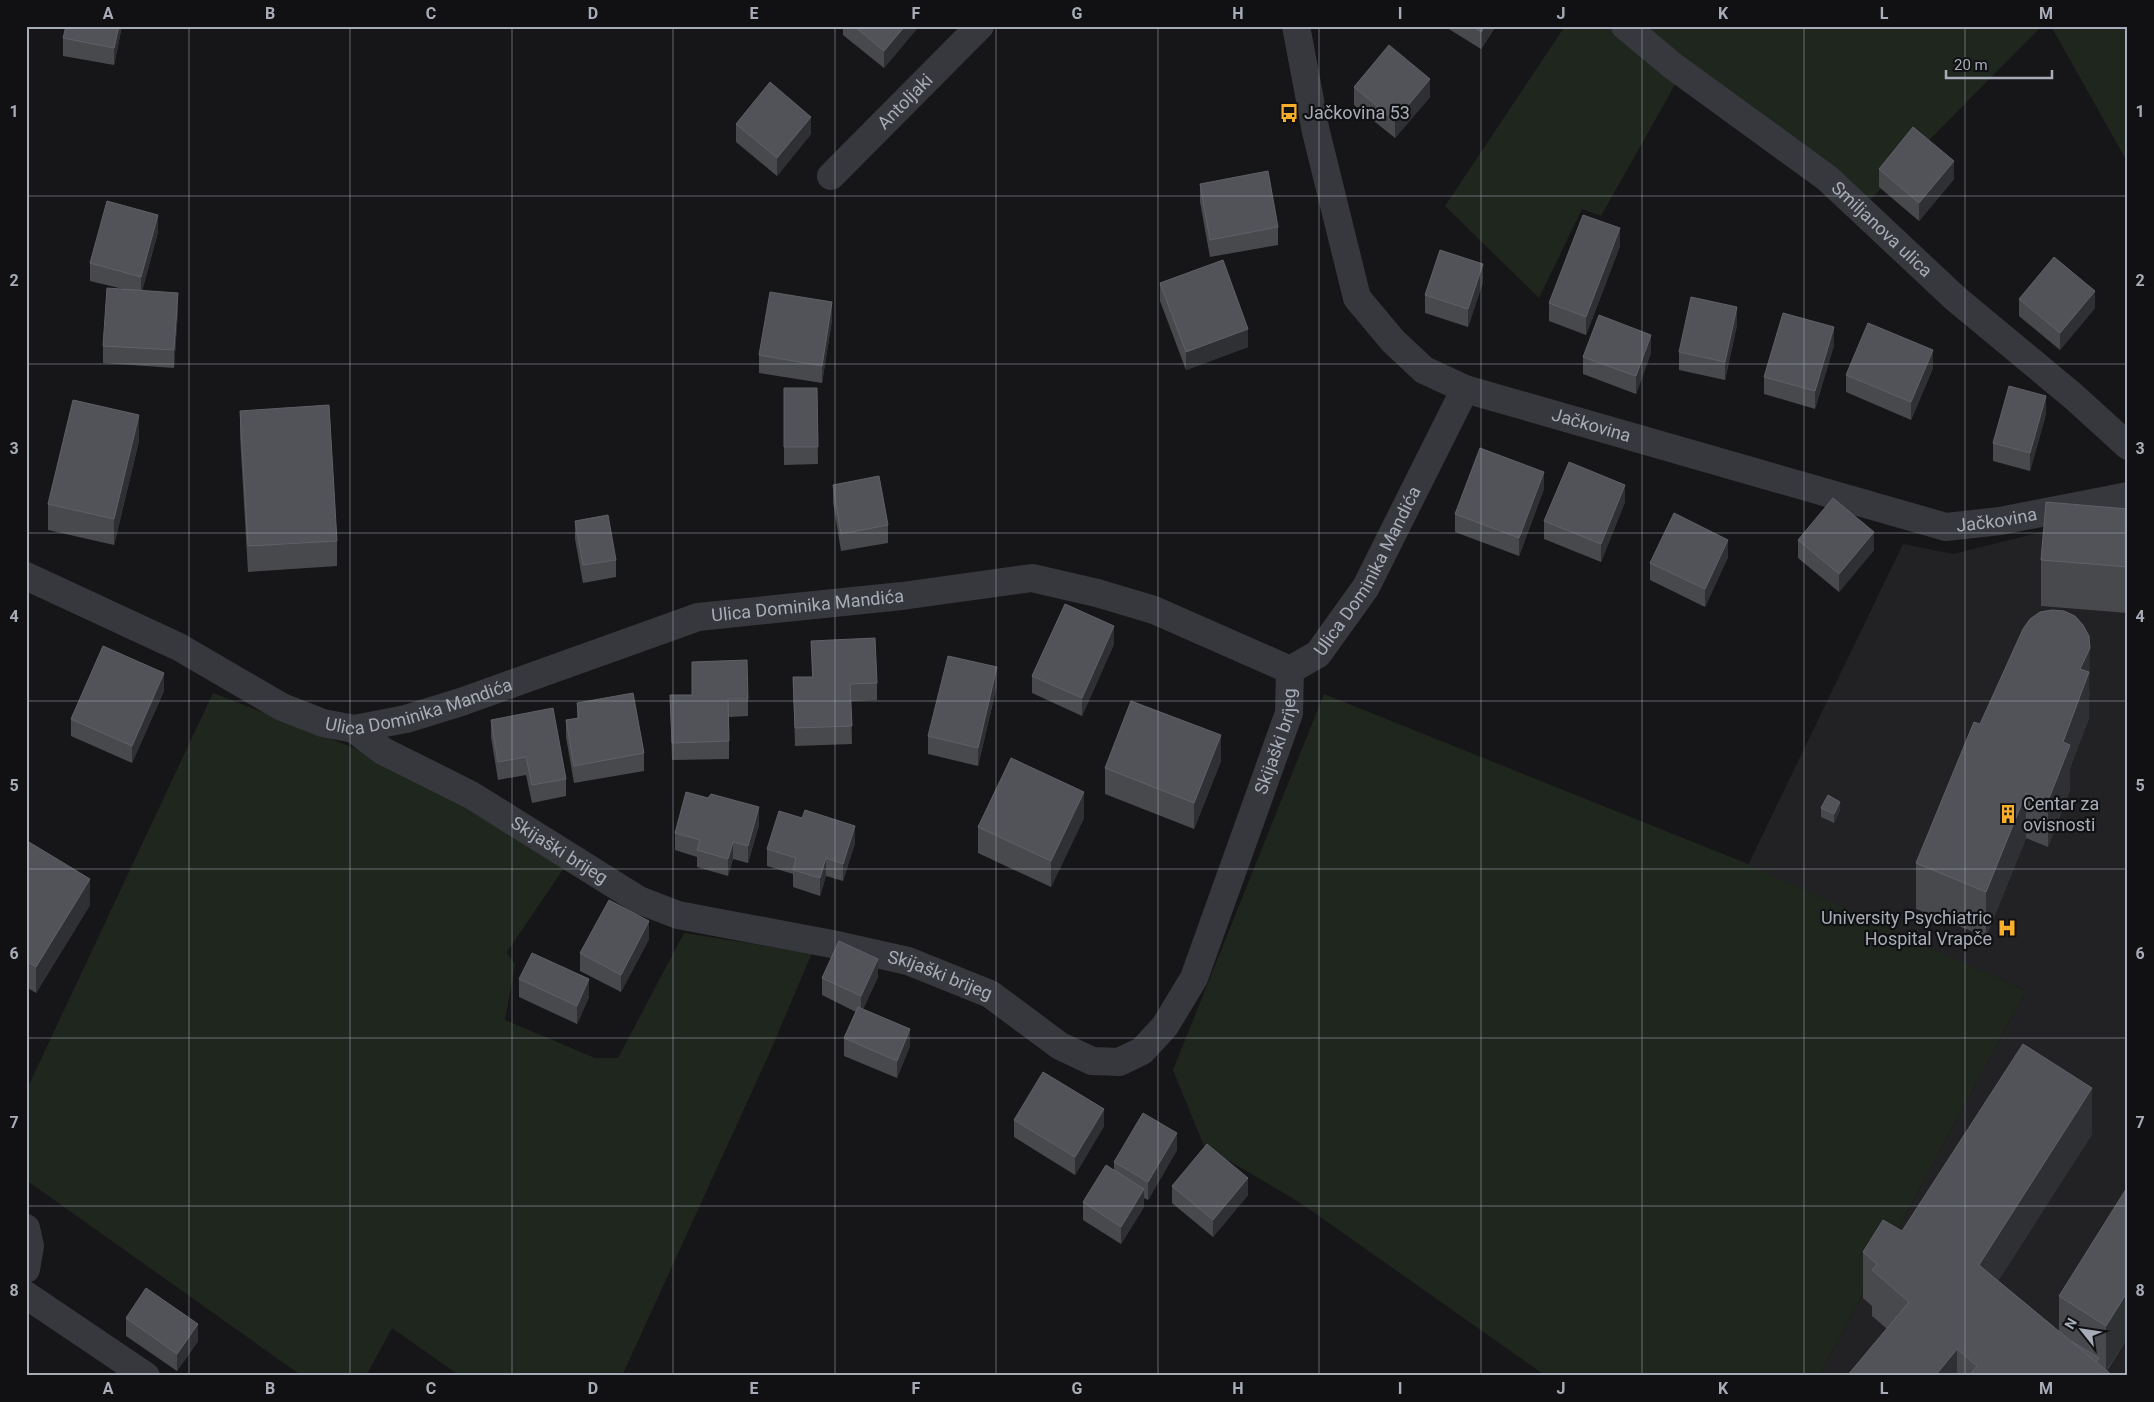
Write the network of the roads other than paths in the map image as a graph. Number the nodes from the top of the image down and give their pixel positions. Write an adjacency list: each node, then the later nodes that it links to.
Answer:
1 (980, 26): 4 (street, Antoljaki)
2 (1296, 26): 5 (street, Jačkovina)
3 (1625, 26): 6 (street, Smiljanova ulica)
4 (831, 176)
5 (1465, 389): 7 (street, Jačkovina); 9 (street, Ulica Dominika Mandića)
6 (2128, 446)
7 (2128, 496)
8 (26, 576): 10 (street, Ulica Dominika Mandića)
9 (1290, 670): 10 (street, Ulica Dominika Mandića); 10 (street, Skijaški brijeg)
10 (354, 729)
11 (26, 1228): 12 (street)
12 (26, 1269)
13 (26, 1295): 14 (street)
14 (146, 1376)

